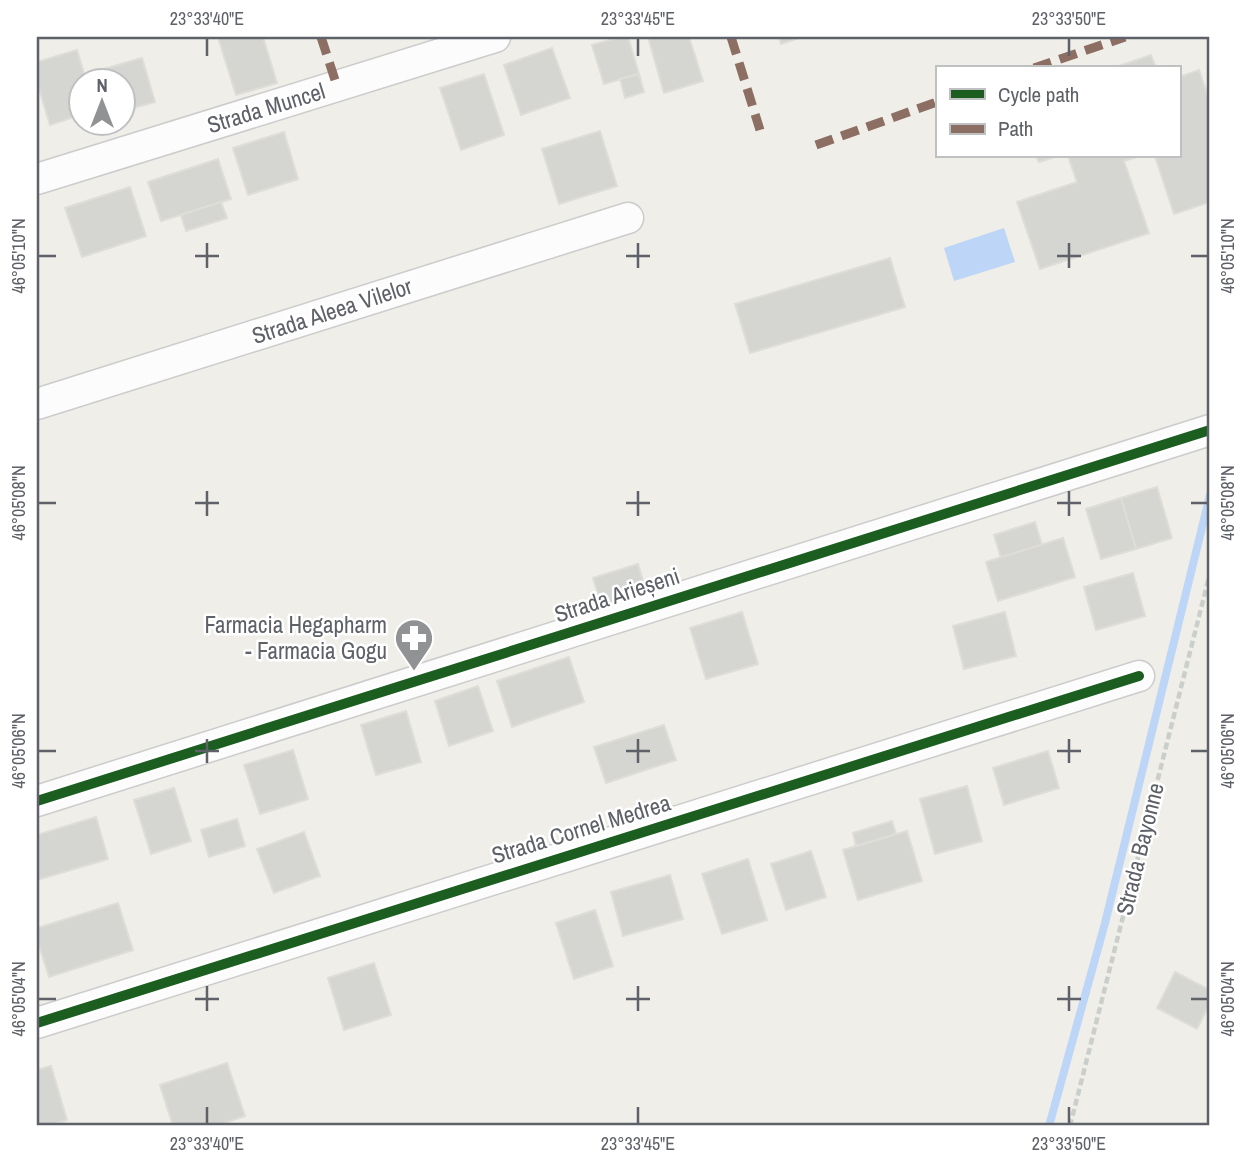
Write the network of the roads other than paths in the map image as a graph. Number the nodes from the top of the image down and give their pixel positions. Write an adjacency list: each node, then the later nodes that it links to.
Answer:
1 (495, 37): 2 (street, Strada Muncel)
2 (37, 179)
3 (628, 218): 4 (street, Strada Aleea Vilelor)
4 (37, 404)
5 (1210, 430): 7 (street, Strada Arieșeni)
6 (1139, 676): 8 (street, Strada Cornel Medrea)
7 (37, 801)
8 (37, 1023)

